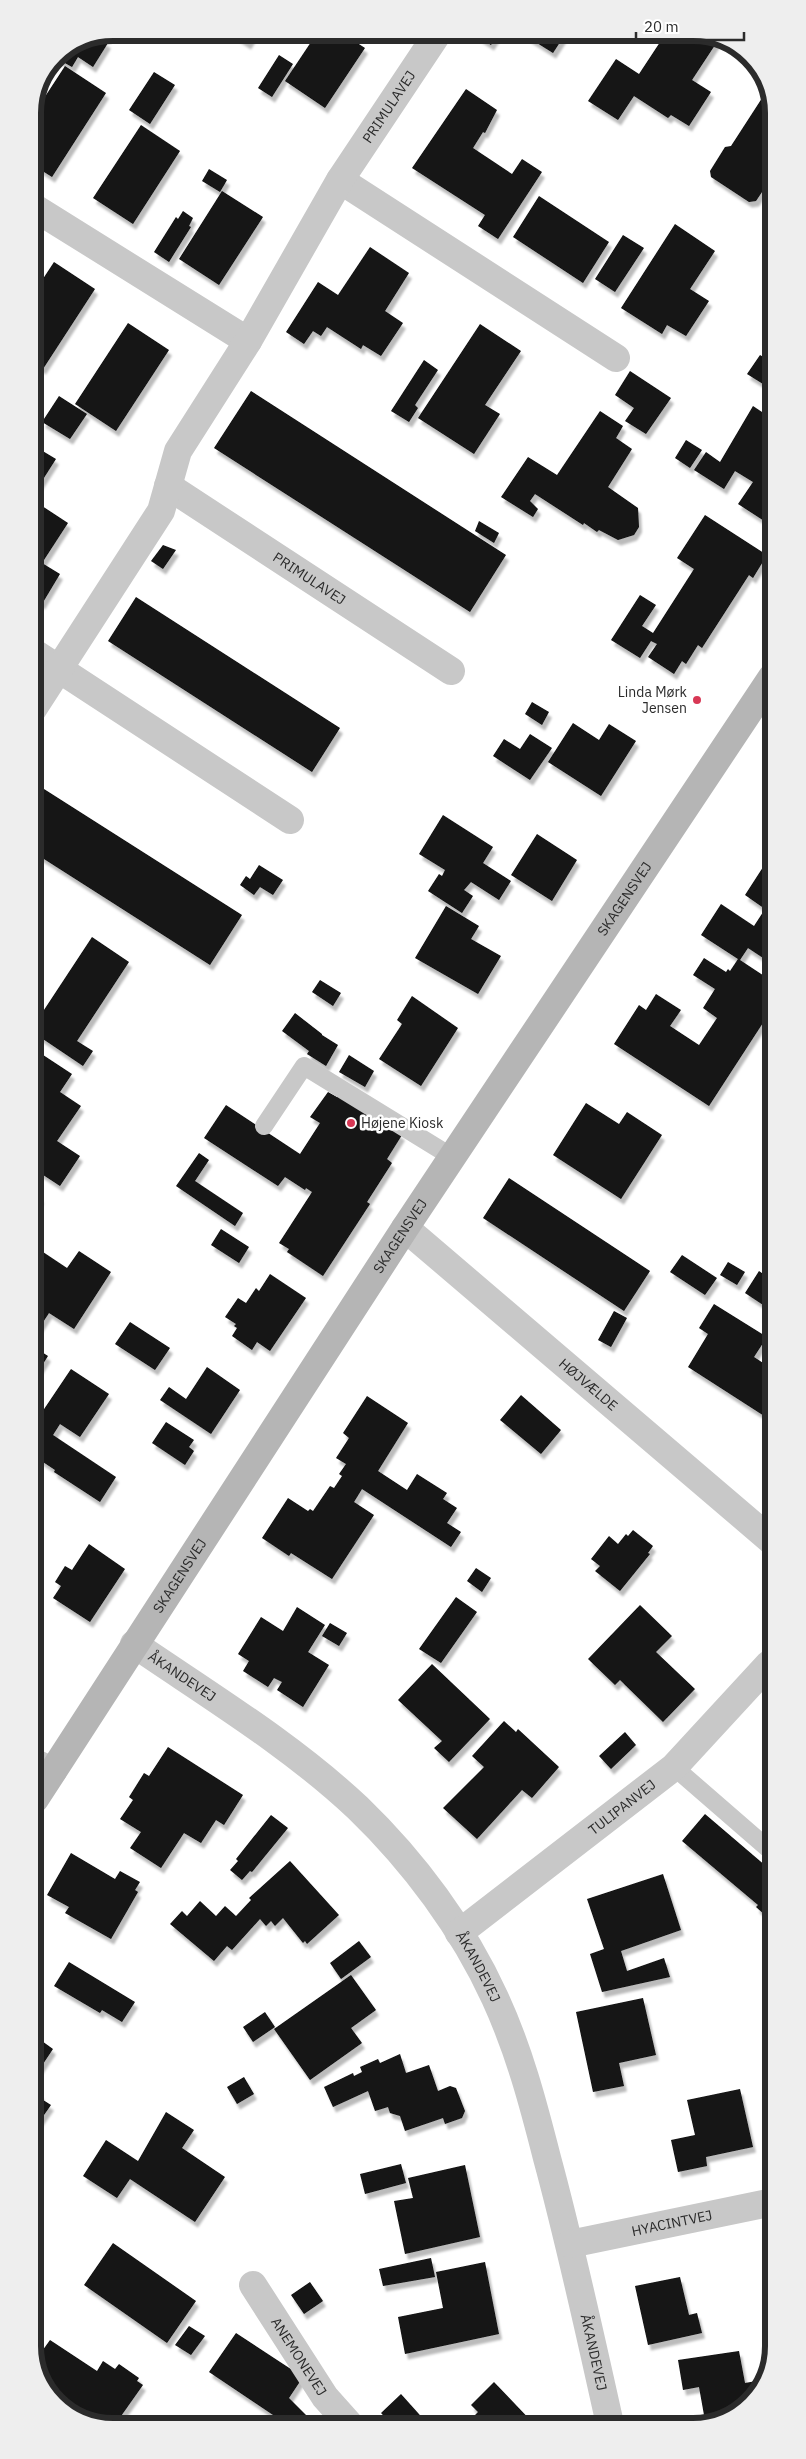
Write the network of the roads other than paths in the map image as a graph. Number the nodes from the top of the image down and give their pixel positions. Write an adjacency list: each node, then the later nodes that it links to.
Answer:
1 (433, 41): 2 (street, PRIMULAVEJ)
2 (340, 180): 4 (street, PRIMULAVEJ); 5 (street)
3 (41, 212): 4 (street)
4 (248, 341): 6 (street, PRIMULAVEJ)
5 (616, 358)
6 (168, 486): 8 (street, PRIMULAVEJ); 9 (street, PRIMULAVEJ)
7 (41, 657): 8 (street)
8 (60, 669): 11 (street, PRIMULAVEJ); 12 (street)
9 (450, 671)
10 (765, 688): 14 (street, SKAGENSVEJ)
11 (41, 697)
12 (290, 820)
13 (264, 1126): 14 (lane)
14 (452, 1158): 15 (street, SKAGENSVEJ)
15 (405, 1228): 16 (street, HØJVÆLDE); 17 (street, SKAGENSVEJ)
16 (765, 1536)
17 (134, 1644): 19 (street, SKAGENSVEJ); 22 (street, ÅKANDEVEJ)
18 (765, 1668): 20 (street, TULIPANVEJ)
19 (44, 1767)
20 (674, 1767): 21 (lane); 22 (street, TULIPANVEJ)
21 (765, 1846)
22 (459, 1933): 24 (street, ÅKANDEVEJ)
23 (765, 2204): 24 (street, HYACINTVEJ)
24 (570, 2244): 27 (street, ÅKANDEVEJ)
25 (253, 2284): 26 (street, ANEMONEVEJ)
26 (344, 2418)
27 (609, 2418)

